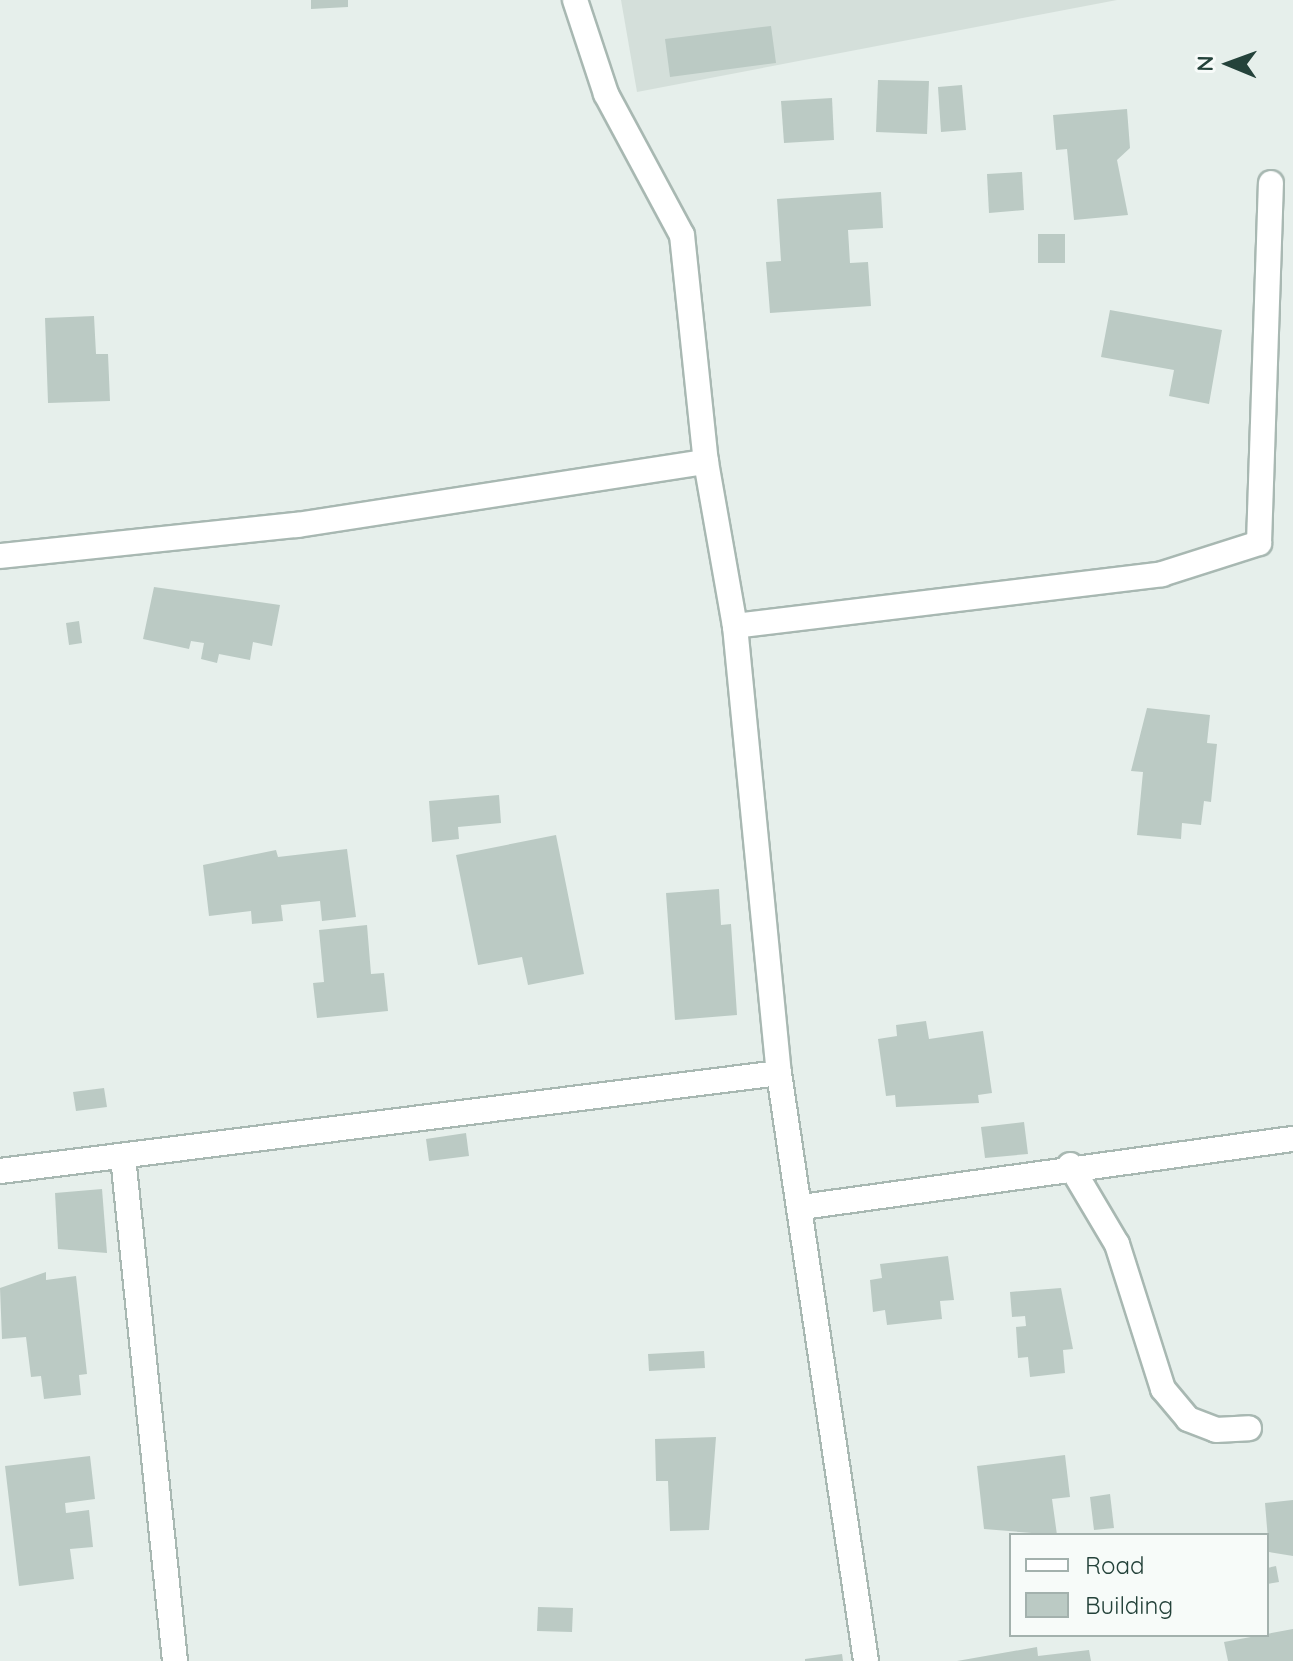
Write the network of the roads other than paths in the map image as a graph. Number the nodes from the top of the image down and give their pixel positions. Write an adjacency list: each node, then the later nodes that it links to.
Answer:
1 (575, 0): 3 (street)
2 (1271, 183): 5 (street)
3 (706, 462): 4 (street); 5 (street)
4 (0, 556)
5 (735, 626): 6 (street)
6 (779, 1073): 8 (street); 11 (street)
7 (1293, 1139): 9 (street)
8 (123, 1157): 10 (street); 13 (street)
9 (1070, 1165): 11 (street); 12 (street)
10 (0, 1171)
11 (802, 1207): 14 (street)
12 (1249, 1428)
13 (175, 1661)
14 (866, 1661)

